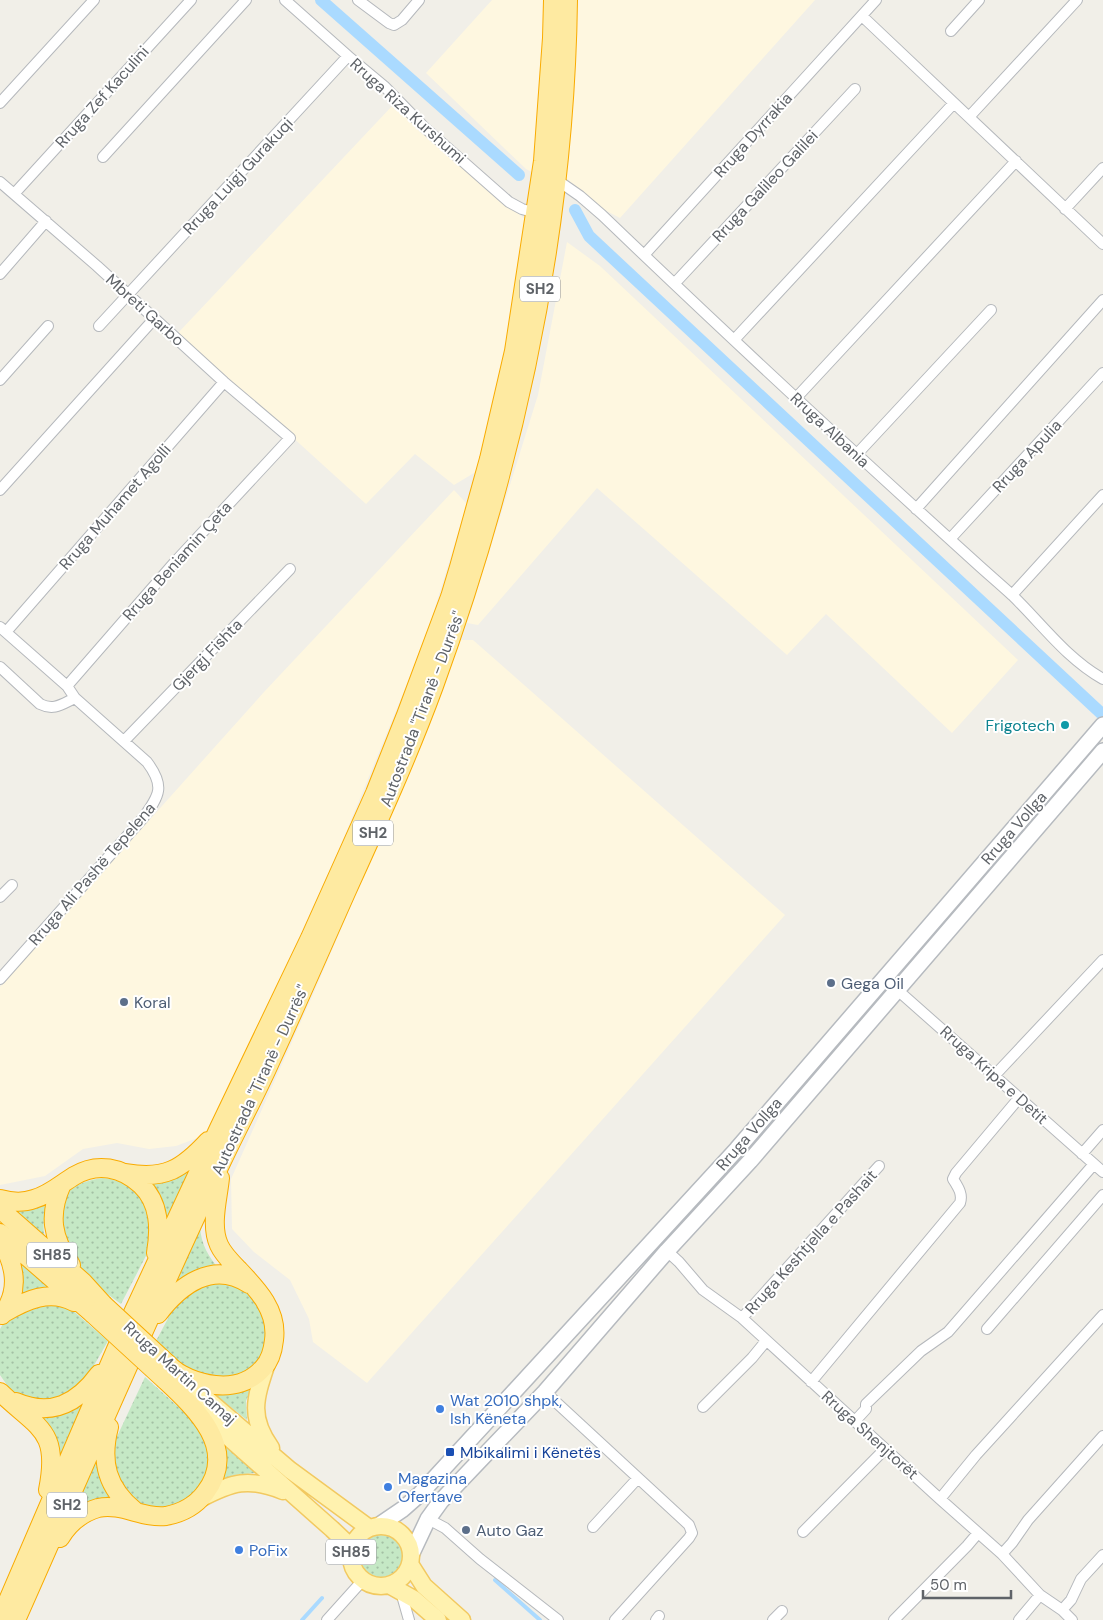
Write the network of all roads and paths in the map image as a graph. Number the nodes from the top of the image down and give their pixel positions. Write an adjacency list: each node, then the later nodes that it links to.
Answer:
1 (94, 0): 16 (street)
2 (191, 0): 24 (street, Rruga Zef Kaculini)
3 (246, 0): 19 (street)
4 (285, 0): 14 (street, Rruga Riza Kurshumi)
5 (358, 0): 6 (street)
6 (419, 0)
7 (553, 0): 26 (highway, Autostrada "Tiranë - Durrës" / SH2)
8 (568, 0): 22 (highway, Autostrada "Tiranë - Durrës" / SH2)
9 (876, 0): 12 (street, Rruga Dyrrakia)
10 (979, 0): 13 (street)
11 (1077, 0): 18 (street)
12 (862, 16): 17 (street); 29 (street, Rruga Dyrrakia)
13 (951, 31)
14 (348, 56): 26 (street, Rruga Riza Kurshumi); 32 (street, Rruga Luigj Gurakuqi)
15 (855, 89): 31 (street, Rruga Galileo Galilei)
16 (0, 103)
17 (954, 103): 18 (street); 38 (street)
18 (969, 117): 20 (street)
19 (103, 157)
20 (1016, 162): 25 (street); 42 (street)
21 (1103, 168): 25 (street)
22 (557, 180): 29 (street, Rruga Albania); 70 (highway, Autostrada "Tiranë - Durrës" / SH2)
23 (1, 186): 24 (street, Mbreti Garbo)
24 (14, 194): 27 (street, Mbreti Garbo)
25 (1066, 209): 28 (street)
26 (536, 214): 68 (highway, Autostrada "Tiranë - Durrës" / SH2)
27 (46, 221): 30 (street); 32 (street, Mbreti Garbo)
28 (1103, 244)
29 (644, 255): 31 (street, Rruga Albania)
30 (0, 274)
31 (674, 283): 38 (street, Rruga Albania)
32 (128, 295): 35 (street, Mbreti Garbo); 37 (street, Rruga Luigj Gurakuqi)
33 (1103, 300): 47 (street)
34 (991, 310): 44 (street)
35 (154, 319): 41 (street, Mbreti Garbo); 45 (street)
36 (48, 326): 40 (street)
37 (99, 326)
38 (734, 340): 42 (street, Rruga Albania)
39 (1103, 373): 48 (street, Rruga Apulia)
40 (0, 380)
41 (224, 382): 43 (street, Mbreti Garbo); 51 (street, Rruga Muhamet Agolli)
42 (796, 398): 44 (street, Rruga Albania)
43 (290, 438): 54 (street, Rruga Beniamin Çeta)
44 (857, 454): 47 (street, Rruga Albania)
45 (0, 490)
46 (1103, 495): 50 (street)
47 (916, 509): 48 (street, Rruga Albania)
48 (950, 540): 50 (street, Rruga Albania)
49 (290, 569): 57 (street, Gjergj Fishta)
50 (1012, 595): 53 (street, Rruga Albania)
51 (3, 630): 54 (street, Rruga Ali Pashë Tepelena)
52 (0, 667): 55 (street)
53 (1103, 679)
54 (67, 686): 55 (street, Rruga Ali Pashë Tepelena)
55 (75, 698): 57 (street, Rruga Ali Pashë Tepelena)
56 (1103, 726): 63 (main road, Rruga Vollga)
57 (124, 741): 62 (street, Rruga Ali Pashë Tepelena)
58 (1103, 751): 64 (main road, Rruga Vollga)
59 (12, 886): 60 (street)
60 (0, 898)
61 (1103, 960): 65 (street)
62 (0, 979)
63 (885, 979): 64 (street, Rruga Kripa e Detit); 112 (main road, Rruga Vollga)
64 (898, 990): 65 (street, Rruga Kripa e Detit); 81 (main road, Rruga Vollga)
65 (994, 1076): 66 (street, Rruga Kripa e Detit)
66 (1020, 1098): 69 (street, Rruga Kripa e Detit); 95 (street)
67 (1103, 1130): 69 (street)
68 (217, 1132): 74 (highway); 82 (highway, Autostrada "Tiranë - Durrës" / SH2)
69 (1082, 1154): 71 (street, Rruga Kripa e Detit)
70 (221, 1162): 84 (highway); 90 (highway, Autostrada "Tiranë - Durrës" / SH2)
71 (1094, 1164): 73 (street, Rruga Kripa e Detit); 101 (street)
72 (879, 1166): 88 (street, Rruga Keshtjella e Pashait)
73 (1103, 1172)
74 (126, 1173): 75 (highway); 82 (highway)
75 (62, 1184): 77 (highway); 83 (highway)
76 (1103, 1195): 89 (street)
77 (0, 1199)
78 (0, 1209): 83 (highway, Rruga Martin Camaj / SH85)
79 (0, 1233): 85 (highway, Rruga Martin Camaj / SH85)
80 (0, 1239): 86 (highway)
81 (667, 1251): 88 (street, Rruga Shenjtorët); 97 (main road, Rruga Vollga)
82 (152, 1273): 92 (highway, Autostrada "Tiranë - Durrës" / SH2)
83 (83, 1282): 85 (highway, Rruga Martin Camaj / SH85)
84 (257, 1291): 90 (highway); 93 (highway)
85 (93, 1308): 86 (highway); 94 (highway, Rruga Martin Camaj / SH85, bridge)
86 (2, 1315)
87 (1103, 1315): 107 (street)
88 (742, 1318): 91 (street, Rruga Shenjtorët)
89 (987, 1329)
90 (140, 1340): 96 (highway, Autostrada "Tiranë - Durrës" / SH2)
91 (766, 1341): 95 (street, Rruga Shenjtorët); 100 (street)
92 (117, 1347): 98 (highway); 111 (highway, Autostrada "Tiranë - Durrës" / SH2)
93 (266, 1366): 94 (highway); 104 (main road)
94 (169, 1372): 99 (highway, Rruga Martin Camaj / SH85); 104 (main road, Rruga Martin Camaj / SH85)
95 (811, 1382): 101 (street, Rruga Shenjtorët)
96 (119, 1389): 109 (highway); 126 (highway, Autostrada "Tiranë - Durrës" / SH2)
97 (544, 1392): 105 (street); 110 (main road, Rruga Vollga)
98 (2, 1394): 111 (highway)
99 (185, 1398): 106 (main road, Rruga Martin Camaj / SH85); 108 (highway)
100 (703, 1407)
101 (855, 1421): 103 (street, Rruga Shenjtorët)
102 (1103, 1436): 117 (street)
103 (887, 1451): 107 (street, Rruga Shenjtorët); 114 (street)
104 (290, 1470): 112 (main road, Rruga Martin Camaj / SH85)
105 (638, 1478): 113 (street); 132 (street)
106 (294, 1496): 108 (main road); 116 (main road, Rruga Martin Camaj / SH85)
107 (940, 1499): 115 (street, Rruga Shenjtorët)
108 (200, 1500): 109 (highway)
109 (135, 1511): 126 (highway)
110 (428, 1519): 119 (main road, Rruga Vollga); 131 (street)
111 (39, 1525): 125 (highway, Autostrada "Tiranë - Durrës" / SH2)
112 (373, 1527): 116 (main road, SH85); 119 (main road, SH85)
113 (593, 1527)
114 (803, 1532)
115 (978, 1533): 117 (street, Rruga Shenjtorët); 134 (street)
116 (352, 1548): 120 (main road, SH85)
117 (1002, 1554): 122 (street, Rruga Shenjtorët)
118 (1103, 1555): 123 (street)
119 (411, 1559): 121 (main road, SH85); 130 (main road)
120 (363, 1580): 121 (main road, SH85); 127 (street)
121 (396, 1588): 128 (street); 129 (main road)
122 (1040, 1595): 123 (street, Rruga Shenjtorët); 135 (street)
123 (1062, 1610): 136 (street, Rruga Shenjtorët)
124 (782, 1611): 133 (street)
125 (0, 1619)
126 (16, 1620)
127 (327, 1620)
128 (409, 1620)
129 (438, 1620)
130 (462, 1620)
131 (558, 1620)
132 (615, 1620)
133 (773, 1620)
134 (894, 1620)
135 (1019, 1620)
136 (1072, 1620)

